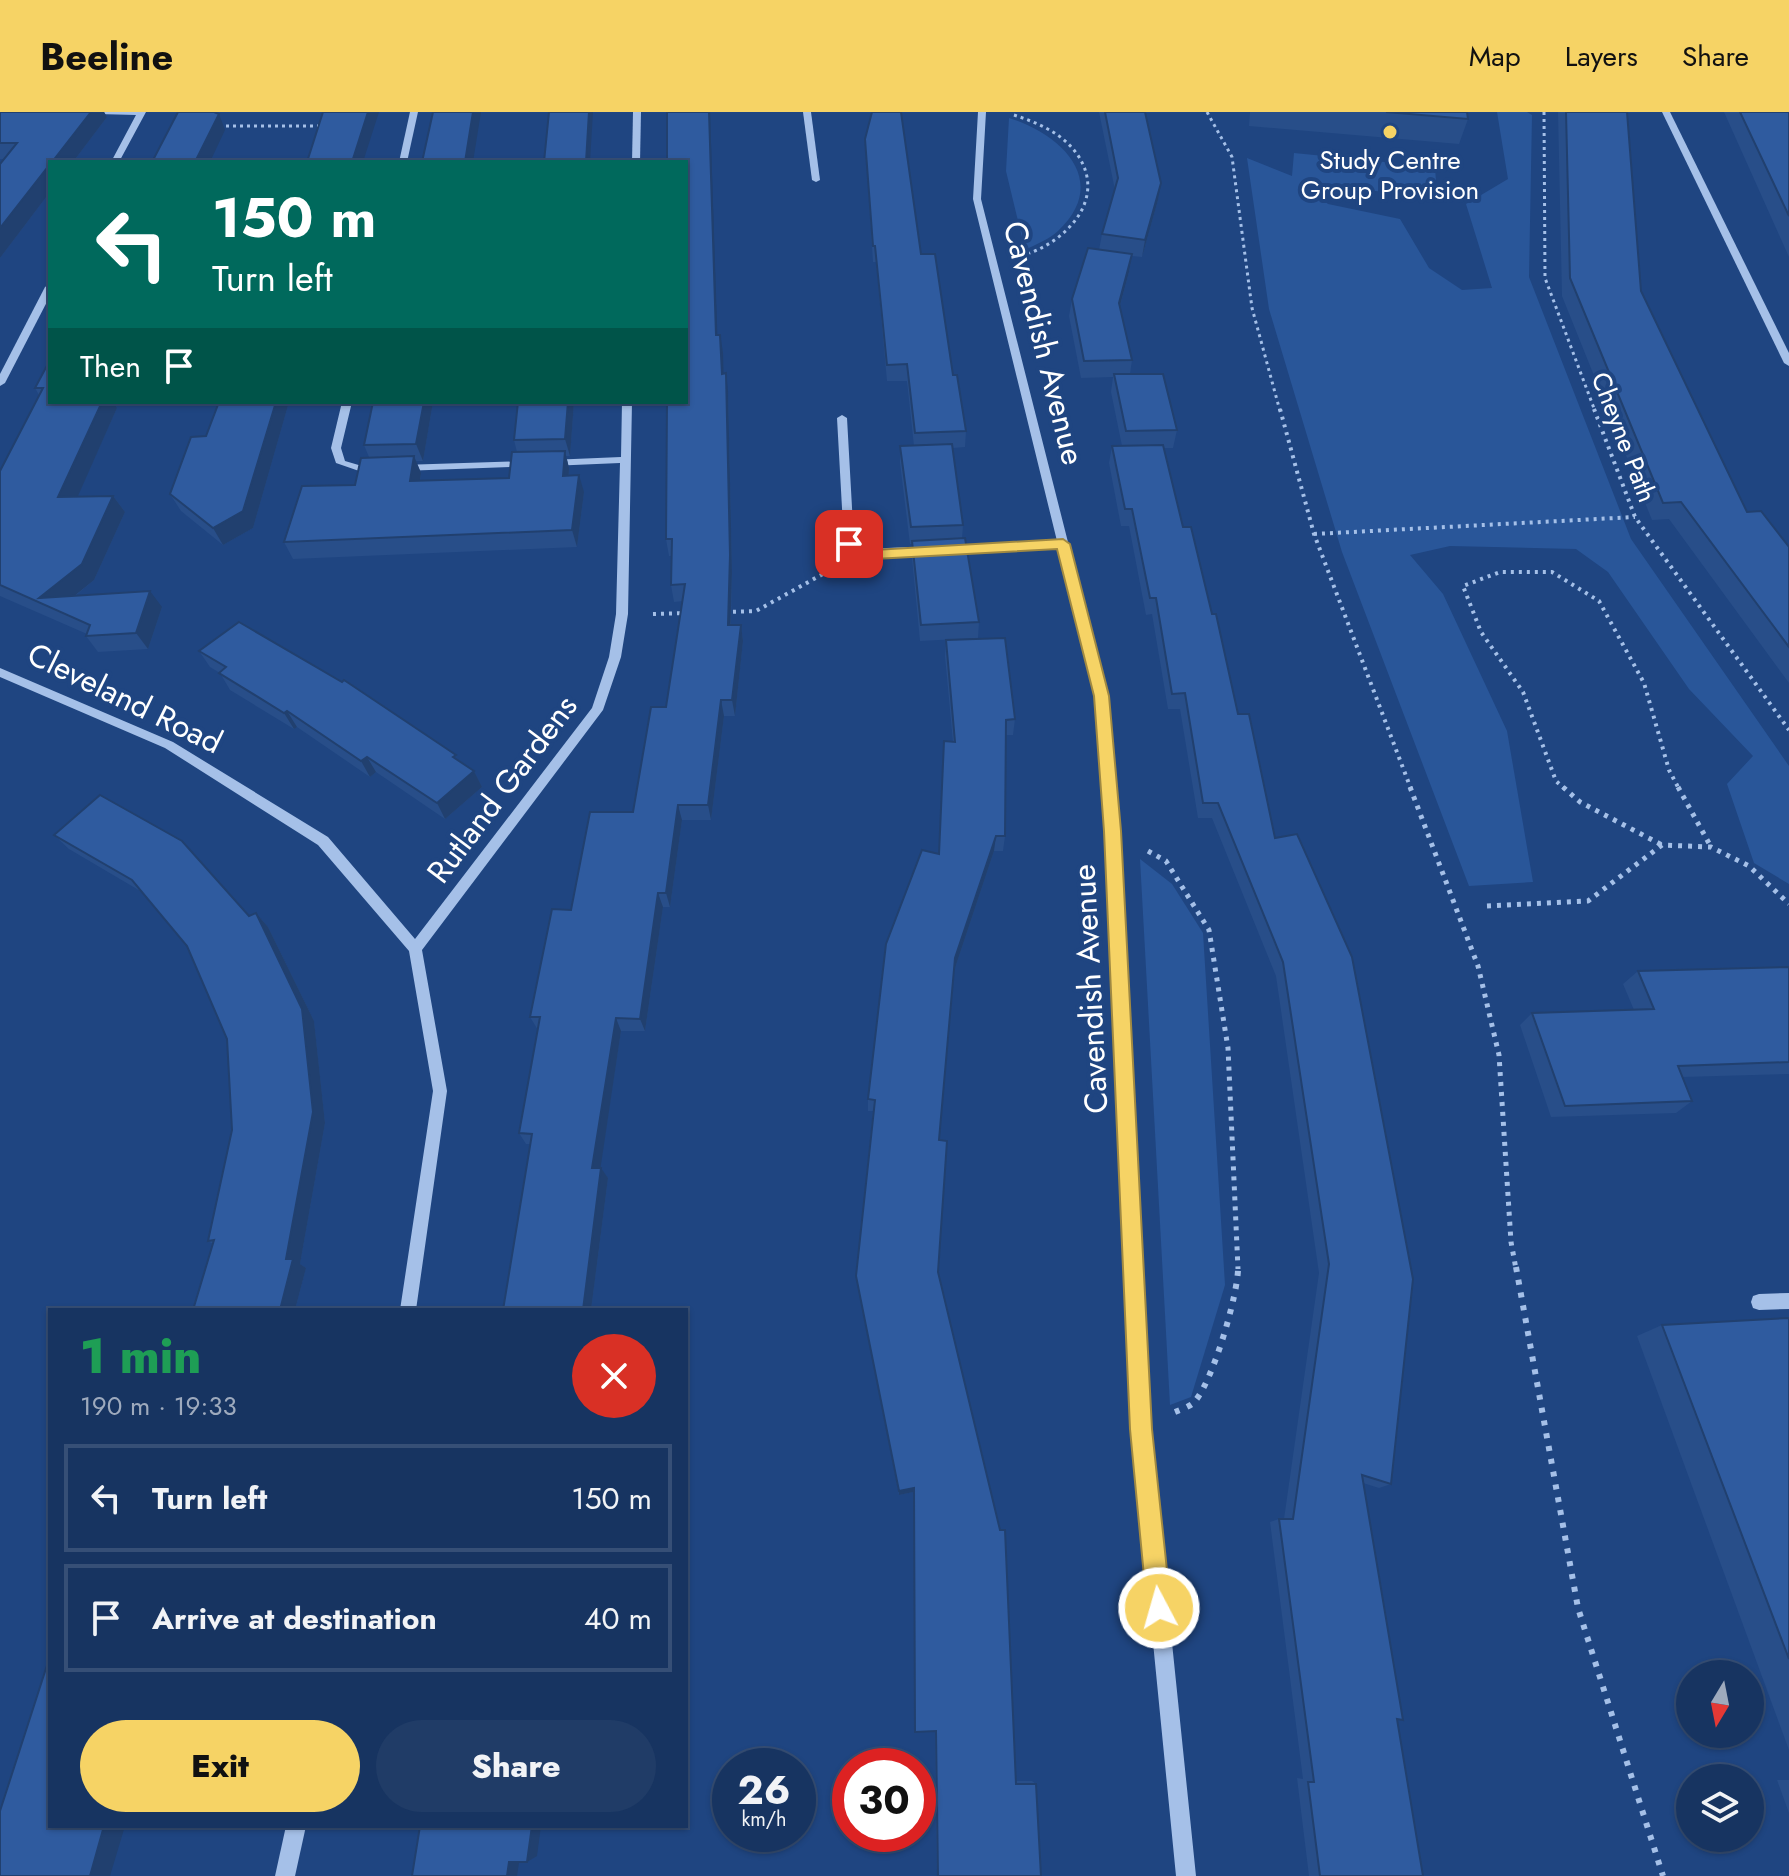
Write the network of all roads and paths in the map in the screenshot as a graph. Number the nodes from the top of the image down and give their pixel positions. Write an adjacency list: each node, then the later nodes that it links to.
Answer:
1 (97, 112): 2 (street)
2 (142, 112): 13 (street)
3 (414, 112): 14 (street)
4 (637, 112): 15 (street)
5 (807, 112): 16 (street)
6 (982, 112): 17 (street, Cavendish Avenue)
7 (1003, 112): 17 (path)
8 (1207, 112): 26 (path)
9 (1544, 112): 25 (path, Cheyne Path)
10 (1666, 112): 19 (street)
11 (206, 126): 12 (path)
12 (332, 126)
13 (116, 160)
14 (403, 160)
15 (636, 160)
16 (816, 180)
17 (993, 262): 27 (street, Cavendish Avenue)
18 (48, 291): 20 (street)
19 (1789, 363)
20 (0, 383)
21 (347, 404): 24 (street)
22 (627, 404): 24 (street, Rutland Gardens)
23 (842, 418): 28 (street)
24 (626, 460): 31 (street, Rutland Gardens)
25 (1635, 517): 26 (path); 33 (path, Cheyne Path)
26 (1314, 534): 47 (path)
27 (1063, 544): 28 (street); 34 (street, Cavendish Avenue)
28 (861, 553): 29 (path)
29 (712, 612)
30 (697, 613): 31 (path)
31 (622, 614): 39 (street, Rutland Gardens)
32 (0, 672): 39 (street, Cleveland Road)
33 (1789, 730)
34 (1112, 831): 43 (street, Cavendish Avenue); 43 (path)
35 (1662, 845): 36 (path); 36 (path); 38 (path)
36 (1711, 847): 37 (path)
37 (1789, 904)
38 (1487, 906)
39 (415, 949): 42 (street)
40 (1789, 1301): 41 (street)
41 (1759, 1302)
42 (408, 1308)
43 (1141, 1429): 46 (street, Cavendish Avenue)
44 (296, 1828): 45 (street)
45 (285, 1876)
46 (1186, 1876)
47 (1663, 1876)

